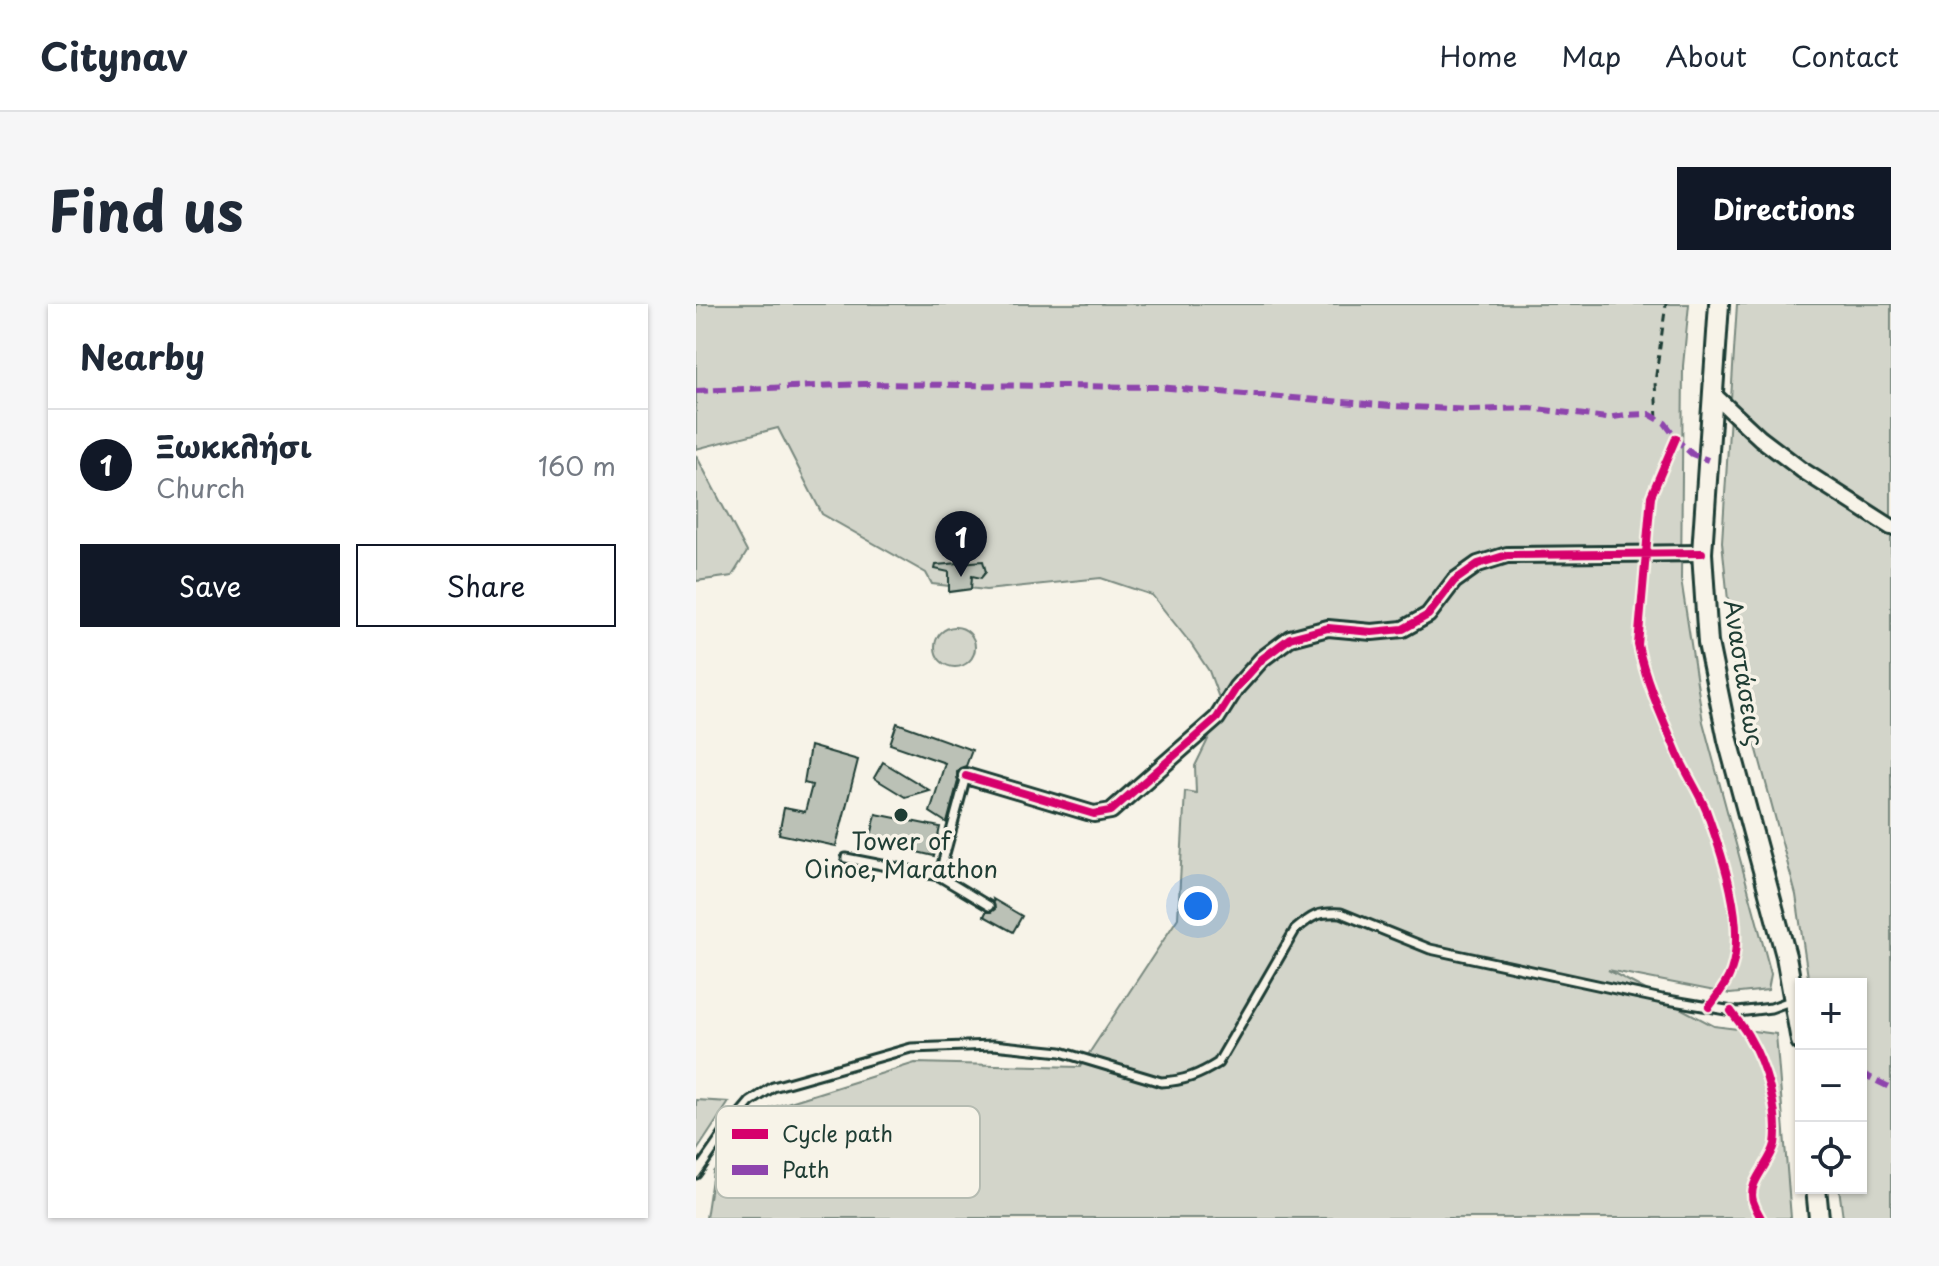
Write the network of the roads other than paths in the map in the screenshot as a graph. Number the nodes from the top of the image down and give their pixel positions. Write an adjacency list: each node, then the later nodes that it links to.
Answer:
1 (1719, 304): 2 (street, Αναστάσεως)
2 (1713, 394): 3 (street); 4 (street, Αναστάσεως)
3 (1891, 527)
4 (1702, 553): 5 (street); 9 (street, Αναστάσεως)
5 (966, 776): 7 (lane)
6 (846, 858): 7 (lane)
7 (939, 876): 8 (lane)
8 (989, 906)
9 (1794, 1000): 10 (street, Αναστάσεως); 11 (lane)
10 (1795, 1006)
11 (747, 1106)
12 (716, 1145): 13 (lane)
13 (696, 1174)
14 (1817, 1194): 15 (street)
15 (1819, 1218)

